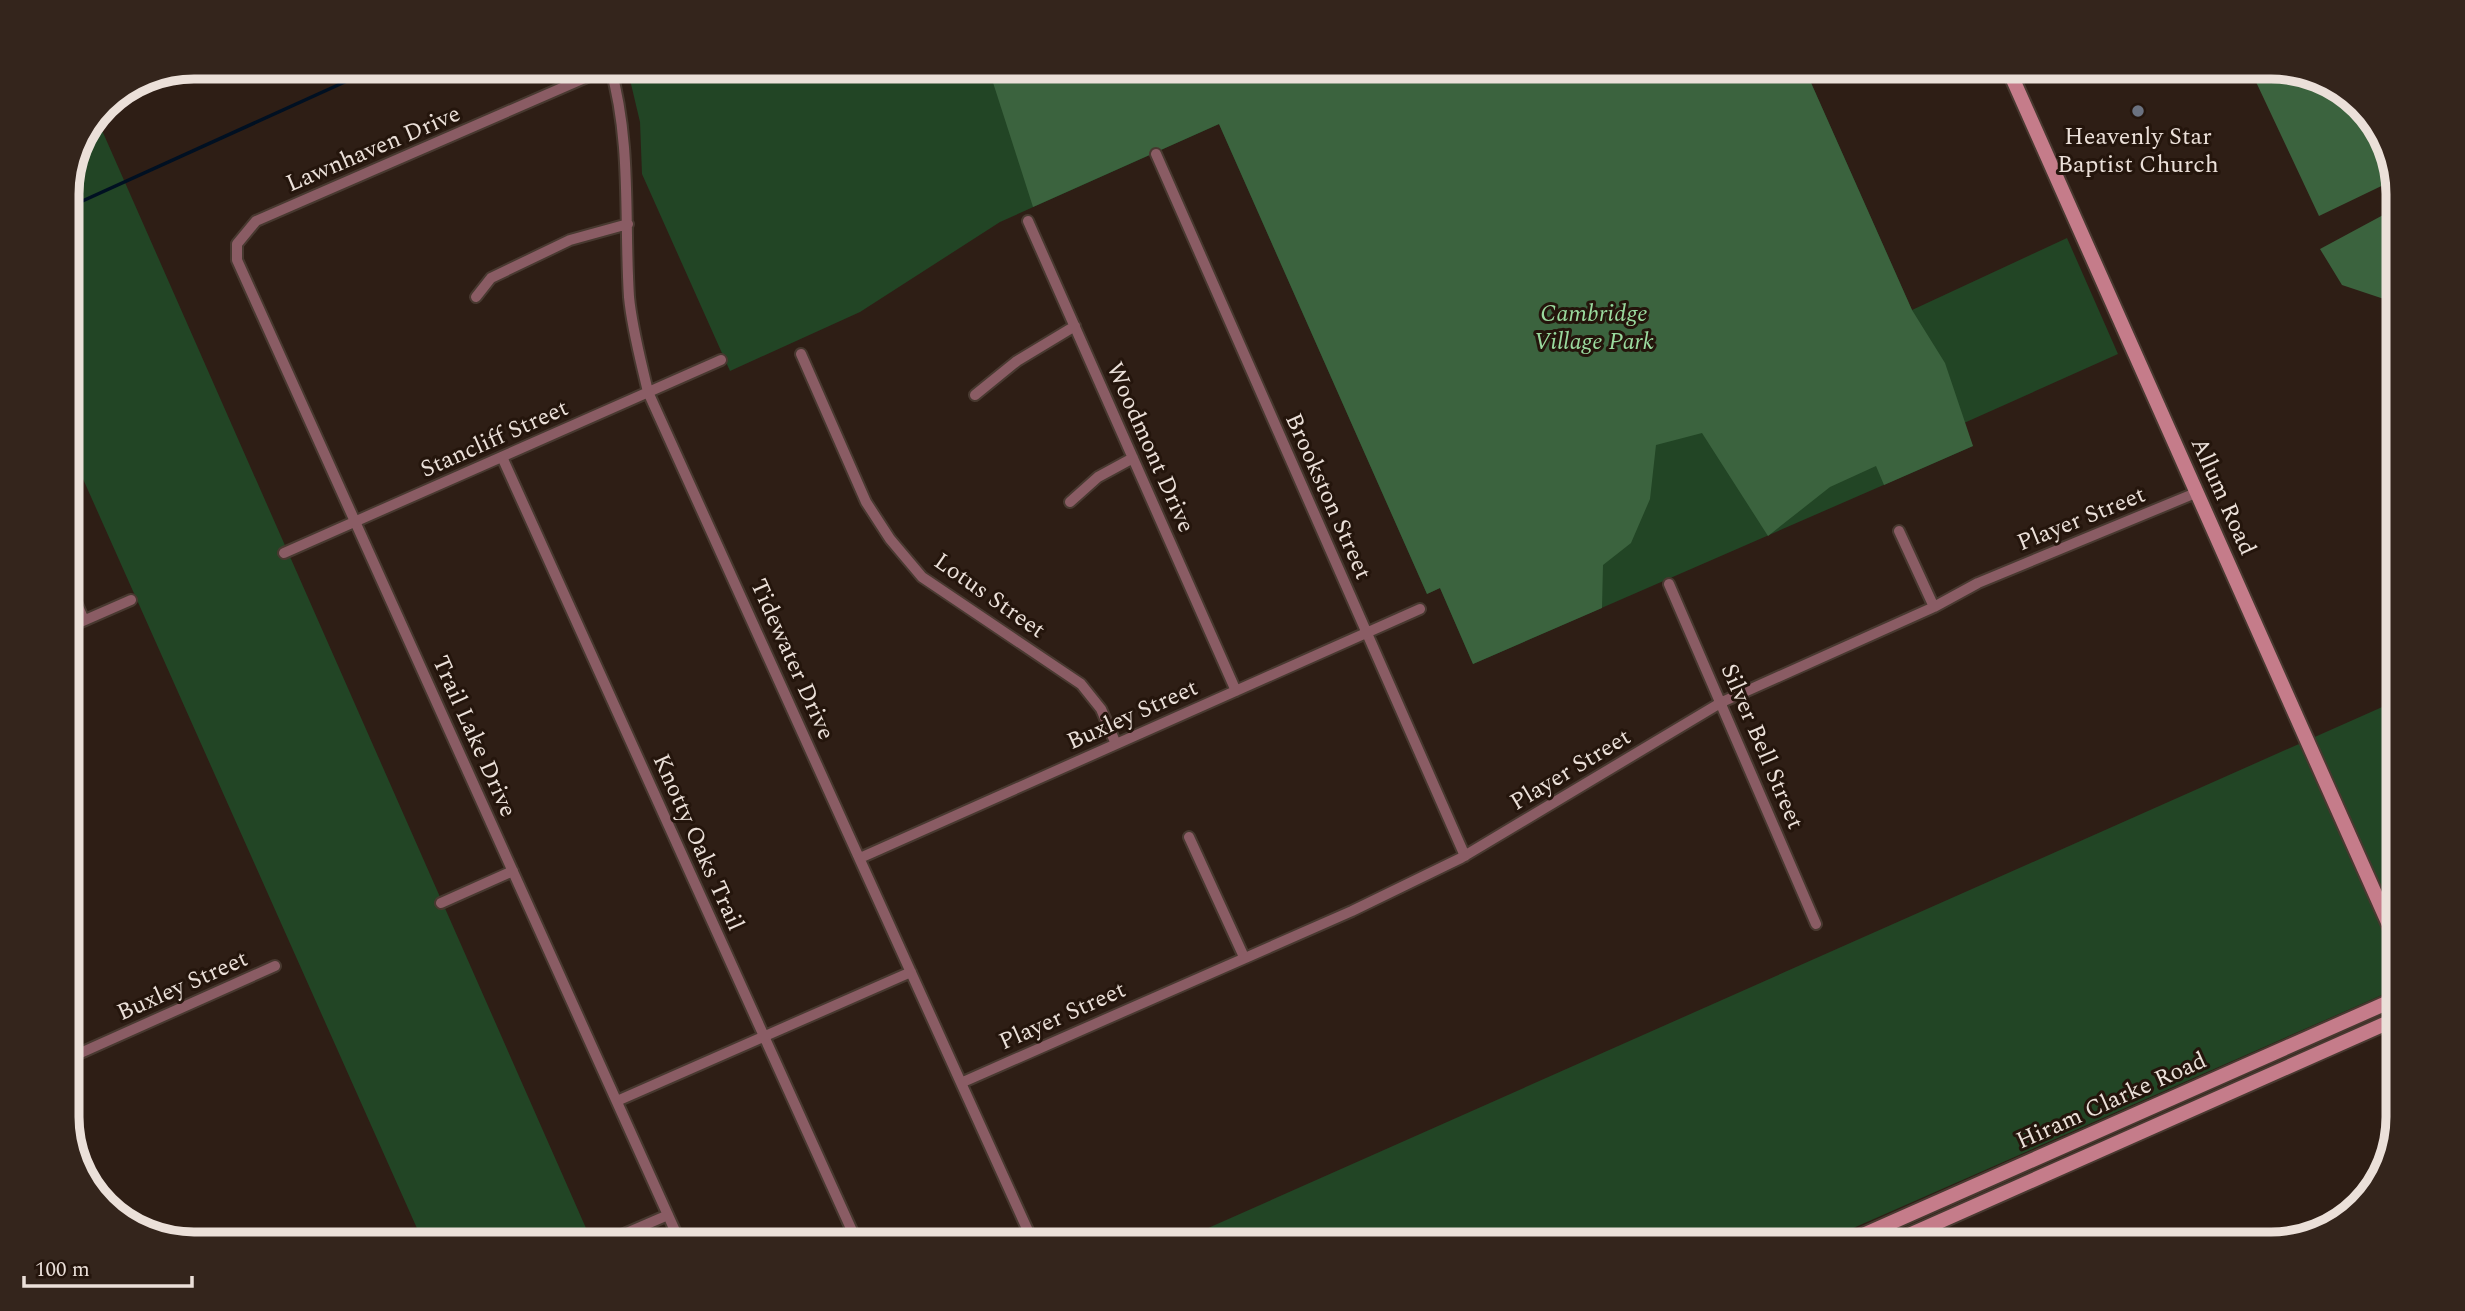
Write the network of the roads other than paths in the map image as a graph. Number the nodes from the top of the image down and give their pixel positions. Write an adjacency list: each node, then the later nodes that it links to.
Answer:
1 (582, 79): 7 (street, Lawnhaven Drive)
2 (613, 79): 6 (street, Tidewater Drive)
3 (2013, 79): 16 (main road, Allum Road)
4 (1156, 154): 28 (street, Brookston Street)
5 (1028, 221): 9 (street, Woodmont Drive)
6 (628, 224): 8 (street); 12 (street, Tidewater Drive)
7 (237, 244): 18 (street, Trail Lake Drive)
8 (476, 297)
9 (1075, 326): 13 (street); 15 (street, Woodmont Drive)
10 (800, 354): 31 (street, Lotus Street)
11 (721, 360): 12 (street, Stancliff Street)
12 (649, 392): 14 (street, Stancliff Street); 34 (street, Tidewater Drive)
13 (975, 395)
14 (502, 457): 18 (street, Stancliff Street); 44 (street, Knotty Oaks Trail)
15 (1133, 458): 17 (street); 29 (street, Woodmont Drive)
16 (2198, 492): 23 (street, Player Street); 37 (main road, Allum Road)
17 (1070, 502)
18 (354, 522): 20 (street, Stancliff Street); 35 (street, Trail Lake Drive)
19 (1899, 531): 23 (street)
20 (284, 553)
21 (1669, 584): 30 (street, Silver Bell Street)
22 (131, 600): 26 (street)
23 (1934, 607): 30 (street, Player Street)
24 (79, 609): 26 (street)
25 (1420, 609): 28 (street, Buxley Street)
26 (84, 620): 27 (street)
27 (79, 622)
28 (1367, 633): 29 (street, Buxley Street); 33 (street, Brookston Street)
29 (1236, 691): 31 (street, Buxley Street)
30 (1722, 702): 33 (street, Player Street); 38 (street, Silver Bell Street)
31 (1116, 744): 34 (street, Buxley Street)
32 (1189, 837): 39 (street)
33 (1465, 856): 39 (street, Player Street)
34 (860, 858): 41 (street, Tidewater Drive)
35 (513, 871): 36 (street); 49 (street, Trail Lake Drive)
36 (441, 904)
37 (2386, 918)
38 (1816, 924)
39 (1244, 957): 47 (street, Player Street)
40 (275, 966): 45 (street, Buxley Street)
41 (911, 972): 44 (street); 47 (street, Tidewater Drive)
42 (2386, 1004): 46 (main road, Hiram Clarke Road)
43 (2386, 1024): 48 (main road, Hiram Clarke Road)
44 (763, 1037): 49 (street); 57 (street, Knotty Oaks Trail)
45 (79, 1054)
46 (2243, 1067): 48 (main road); 50 (main road, Hiram Clarke Road)
47 (962, 1083): 58 (street, Tidewater Drive)
48 (2251, 1084): 51 (main road, Hiram Clarke Road)
49 (617, 1101): 54 (street, Trail Lake Drive)
50 (2114, 1124): 51 (main road); 52 (main road, Hiram Clarke Road)
51 (2122, 1142): 53 (main road, Hiram Clarke Road)
52 (1983, 1182): 53 (main road); 59 (main road, Hiram Clarke Road)
53 (1990, 1200): 60 (main road, Hiram Clarke Road)
54 (668, 1215): 55 (street); 56 (street, Trail Lake Drive)
55 (629, 1232)
56 (676, 1232)
57 (852, 1232)
58 (1029, 1232)
59 (1870, 1232)
60 (1917, 1232)

